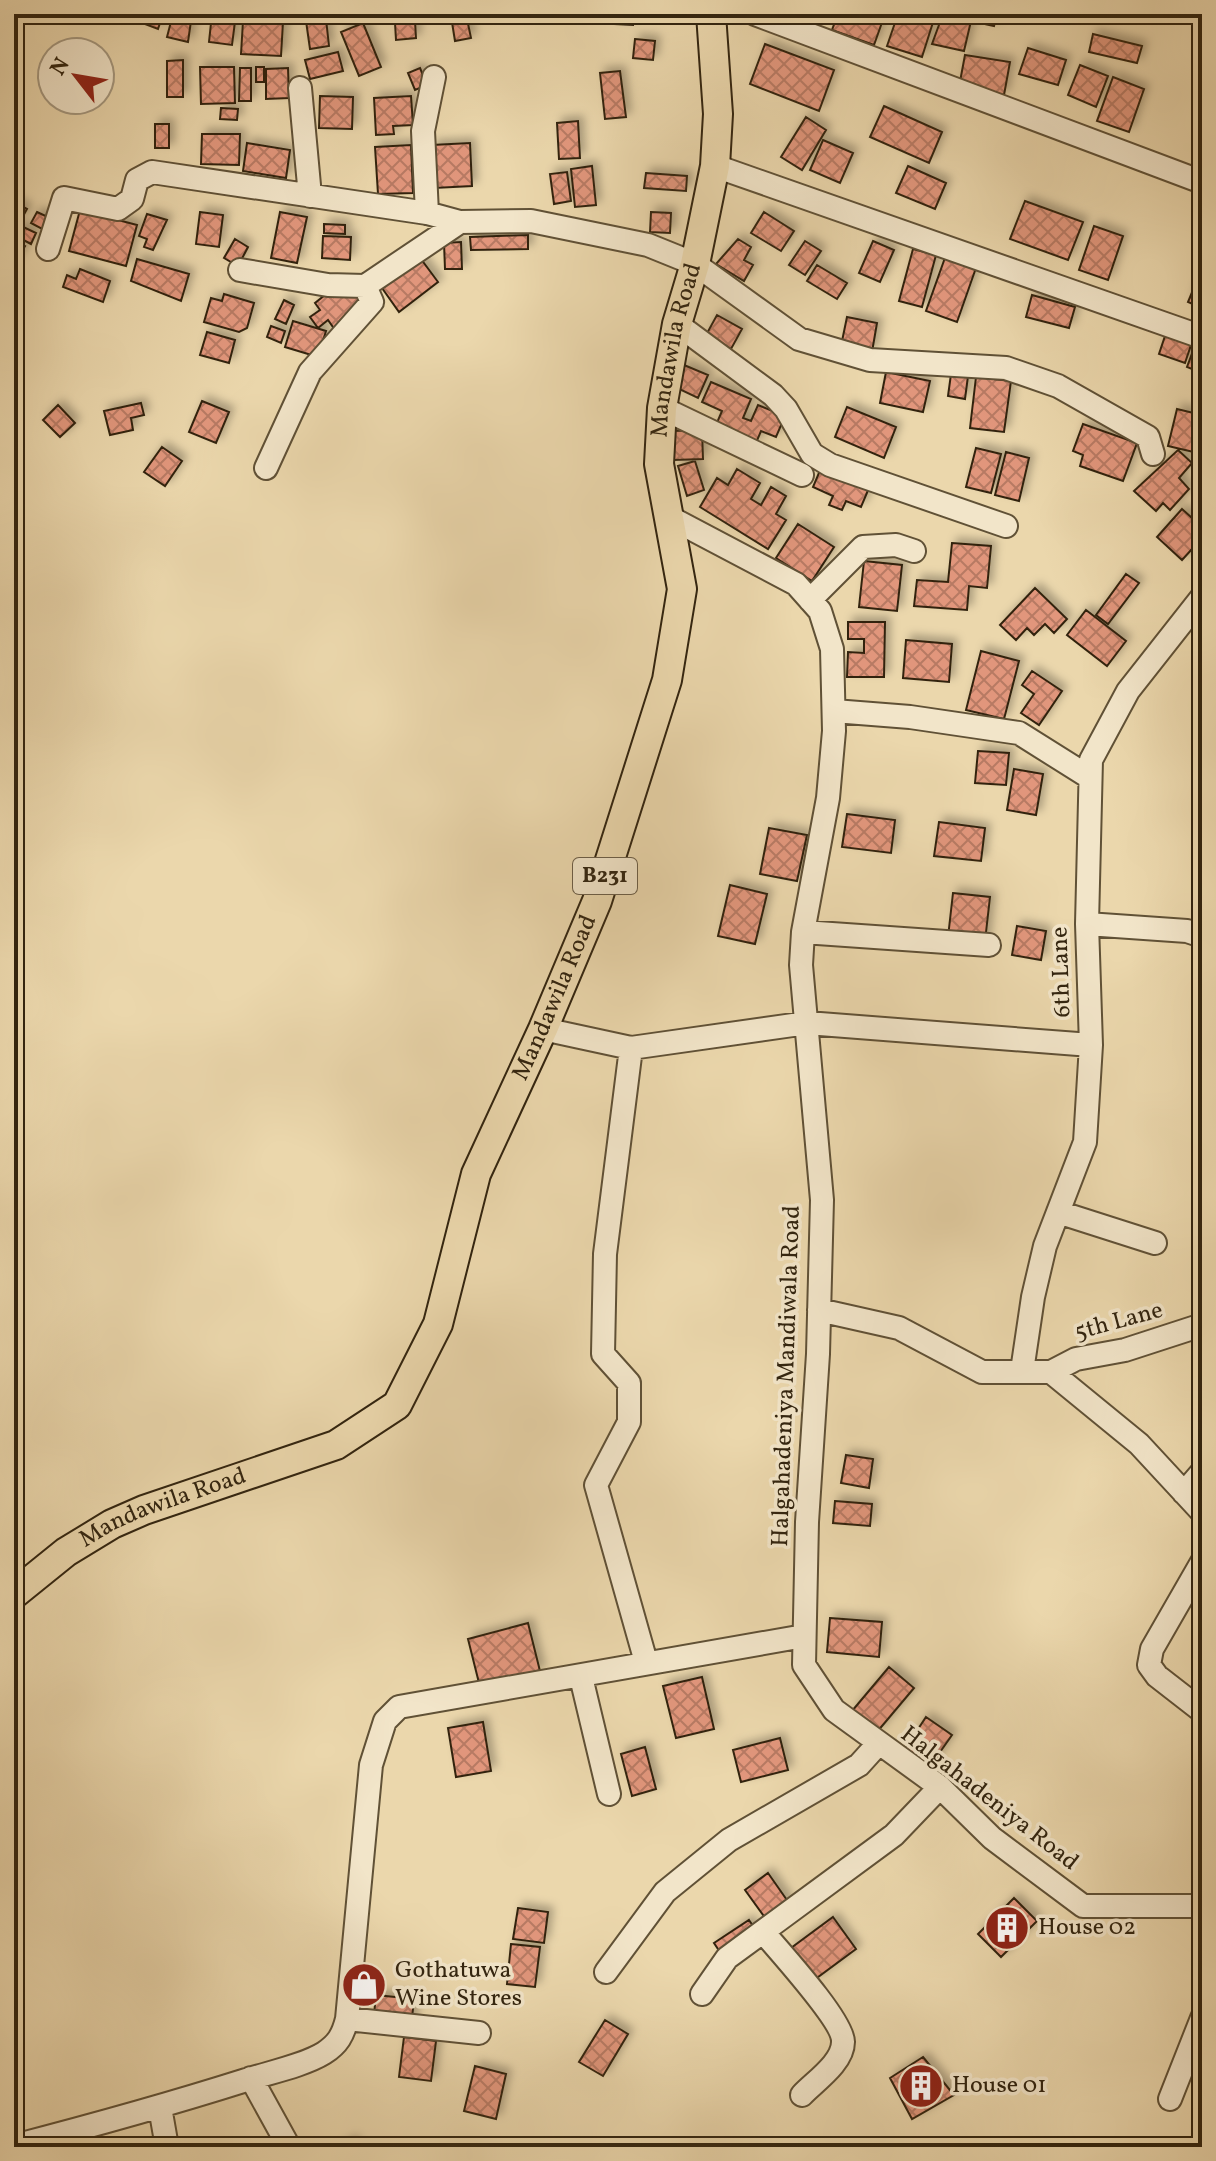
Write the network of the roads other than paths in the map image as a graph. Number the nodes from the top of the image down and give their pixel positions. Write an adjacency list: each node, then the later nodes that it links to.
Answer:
1 (711, 14): 5 (main road, Mandawila Road / B231)
2 (755, 14): 6 (street)
3 (434, 77): 8 (street)
4 (300, 88): 7 (street)
5 (715, 166): 11 (main road, Mandawila Road / B231); 15 (street)
6 (1202, 182)
7 (310, 196): 8 (street); 10 (street)
8 (427, 213): 9 (street)
9 (460, 222): 11 (street); 13 (street)
10 (48, 249)
11 (695, 264): 14 (main road, Mandawila Road / B231); 17 (street)
12 (240, 270): 13 (street)
13 (365, 286): 18 (street)
14 (677, 324): 16 (main road, Mandawila Road / B231); 21 (street)
15 (1202, 337)
16 (662, 408): 19 (street); 20 (main road, Mandawila Road / B231)
17 (1153, 454)
18 (266, 468)
19 (802, 475)
20 (669, 517): 24 (street); 32 (main road, Mandawila Road / B231)
21 (1006, 526)
22 (914, 551): 24 (street)
23 (1202, 597): 26 (street, 6th Lane)
24 (810, 600): 25 (street, Halgahadeniya Mandiwala Road)
25 (834, 711): 26 (street); 28 (street, Halgahadeniya Mandiwala Road)
26 (1089, 777): 27 (street, 6th Lane)
27 (1087, 924): 29 (street); 33 (street, 6th Lane)
28 (803, 932): 30 (street); 31 (street, Halgahadeniya Mandiwala Road)
29 (1202, 936)
30 (989, 945)
31 (807, 1023): 33 (street); 34 (street); 37 (street, Halgahadeniya Mandiwala Road)
32 (543, 1029): 34 (street); 45 (main road, Mandawila Road / B231)
33 (1091, 1045): 35 (street, 6th Lane)
34 (631, 1048): 47 (street)
35 (1058, 1212): 36 (street); 39 (street, 6th Lane)
36 (1155, 1243)
37 (819, 1310): 39 (street); 46 (street, Halgahadeniya Mandiwala Road)
38 (1202, 1325): 40 (street, 5th Lane)
39 (1022, 1371): 40 (street)
40 (1051, 1372): 42 (street)
41 (1202, 1472): 42 (street)
42 (1184, 1493): 43 (street)
43 (1202, 1512)
44 (1202, 1562): 49 (street)
45 (14, 1594)
46 (804, 1636): 47 (street); 50 (street, Halgahadeniya Road)
47 (646, 1662): 48 (street)
48 (581, 1677): 52 (street); 58 (street)
49 (1202, 1711)
50 (878, 1744): 51 (street, Halgahadeniya Road); 55 (street)
51 (940, 1787): 53 (street, Halgahadeniya Road); 54 (street)
52 (609, 1794)
53 (1202, 1906)
54 (764, 1933): 56 (street); 61 (street)
55 (606, 1972)
56 (702, 1994)
57 (1202, 2018): 62 (street)
58 (347, 2019): 59 (street); 60 (street)
59 (479, 2033)
60 (251, 2078): 63 (street); 66 (street)
61 (802, 2095)
62 (1170, 2099)
63 (160, 2107): 64 (street); 65 (street)
64 (14, 2146)
65 (167, 2147)
66 (289, 2147)

